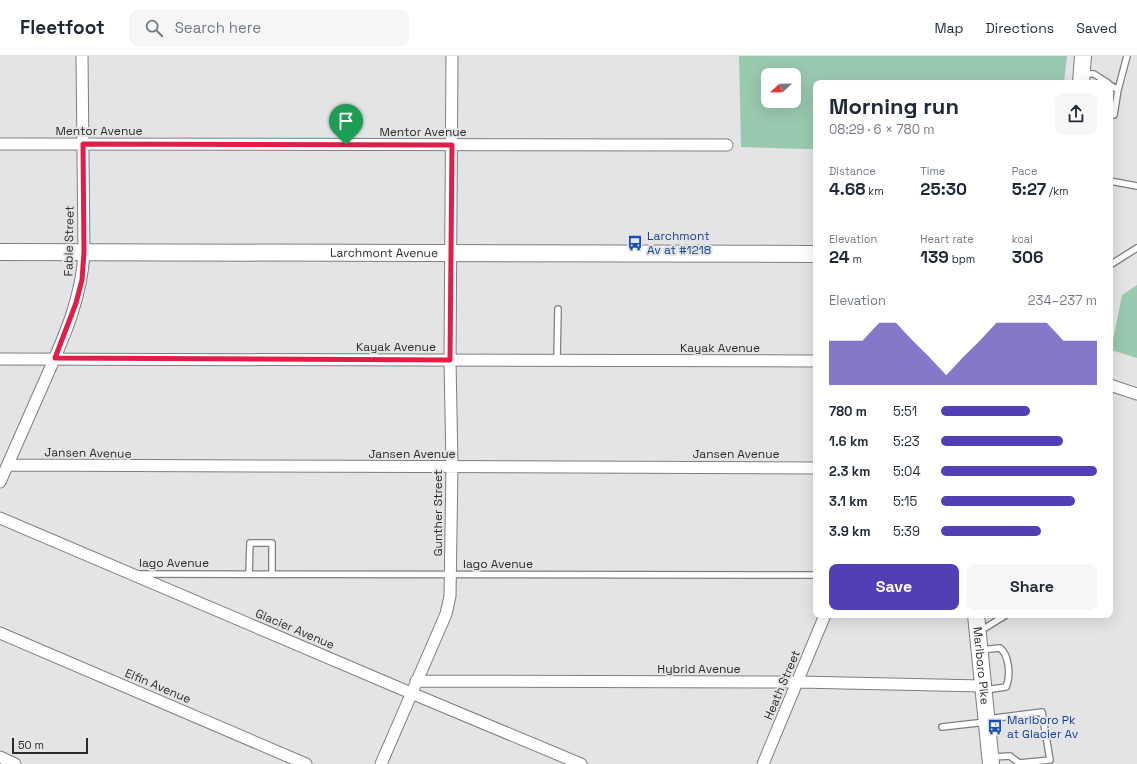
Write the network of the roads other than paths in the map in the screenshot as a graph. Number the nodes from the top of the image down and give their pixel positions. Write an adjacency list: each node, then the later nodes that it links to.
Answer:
1 (82, 56): 11 (street, Fable Street)
2 (452, 56): 12 (street, Gunther Street)
3 (1083, 56): 5 (street)
4 (1127, 56): 8 (lane)
5 (1081, 78): 6 (lane)
6 (1103, 80)
7 (1113, 87): 8 (lane)
8 (1118, 90): 9 (lane)
9 (1113, 114)
10 (0, 144): 11 (street, Mentor Avenue)
11 (83, 144): 12 (street, Mentor Avenue); 18 (street, Fable Street)
12 (452, 145): 13 (street, Mentor Avenue); 19 (street, Gunther Street)
13 (727, 145)
14 (1113, 182): 15 (lane)
15 (1137, 186)
16 (1137, 248): 21 (lane)
17 (0, 252): 18 (street, Larchmont Avenue)
18 (84, 252): 19 (street, Larchmont Avenue); 23 (street, Fable Street)
19 (451, 252): 20 (street, Larchmont Avenue); 25 (street, Gunther Street)
20 (813, 254)
21 (1113, 263)
22 (558, 309): 26 (lane)
23 (55, 358): 24 (street, Kayak Avenue); 25 (street, Kayak Avenue); 30 (street, Fable Street)
24 (0, 359)
25 (450, 360): 26 (street, Kayak Avenue); 31 (street, Gunther Street)
26 (557, 360): 27 (street, Kayak Avenue)
27 (813, 361)
28 (1113, 386): 29 (street)
29 (1137, 394)
30 (8, 465): 31 (street, Jansen Avenue); 33 (street, Fable Street)
31 (452, 466): 32 (street, Jansen Avenue); 38 (street, Gunther Street)
32 (813, 468)
33 (0, 482)
34 (0, 518): 35 (street, Glacier Avenue)
35 (132, 574): 36 (lane, Iago Avenue); 48 (street, Glacier Avenue)
36 (249, 574): 37 (lane, Iago Avenue); 37 (lane)
37 (272, 574): 38 (lane, Iago Avenue)
38 (451, 575): 39 (lane, Iago Avenue); 45 (street, Gunther Street)
39 (813, 575)
40 (824, 618): 46 (street, Heath Street)
41 (1001, 618): 42 (lane)
42 (976, 622): 44 (street, Marlboro Pike)
43 (0, 633): 55 (street, Elfin Avenue)
44 (979, 650): 47 (street, Marlboro Pike); 47 (lane)
45 (416, 680): 46 (street, Hybrid Avenue); 48 (street, Gunther Street)
46 (799, 682): 47 (street, Hybrid Avenue); 58 (street, Heath Street)
47 (983, 688): 49 (street, Marlboro Pike)
48 (411, 693): 56 (street, Gunther Street); 57 (street, Glacier Avenue)
49 (986, 721): 50 (lane); 52 (street, Marlboro Pike); 53 (lane)
50 (942, 727)
51 (0, 757): 54 (street)
52 (990, 761): 53 (lane)
53 (1050, 762)
54 (15, 764)
55 (306, 764)
56 (381, 764)
57 (581, 764)
58 (763, 764)

